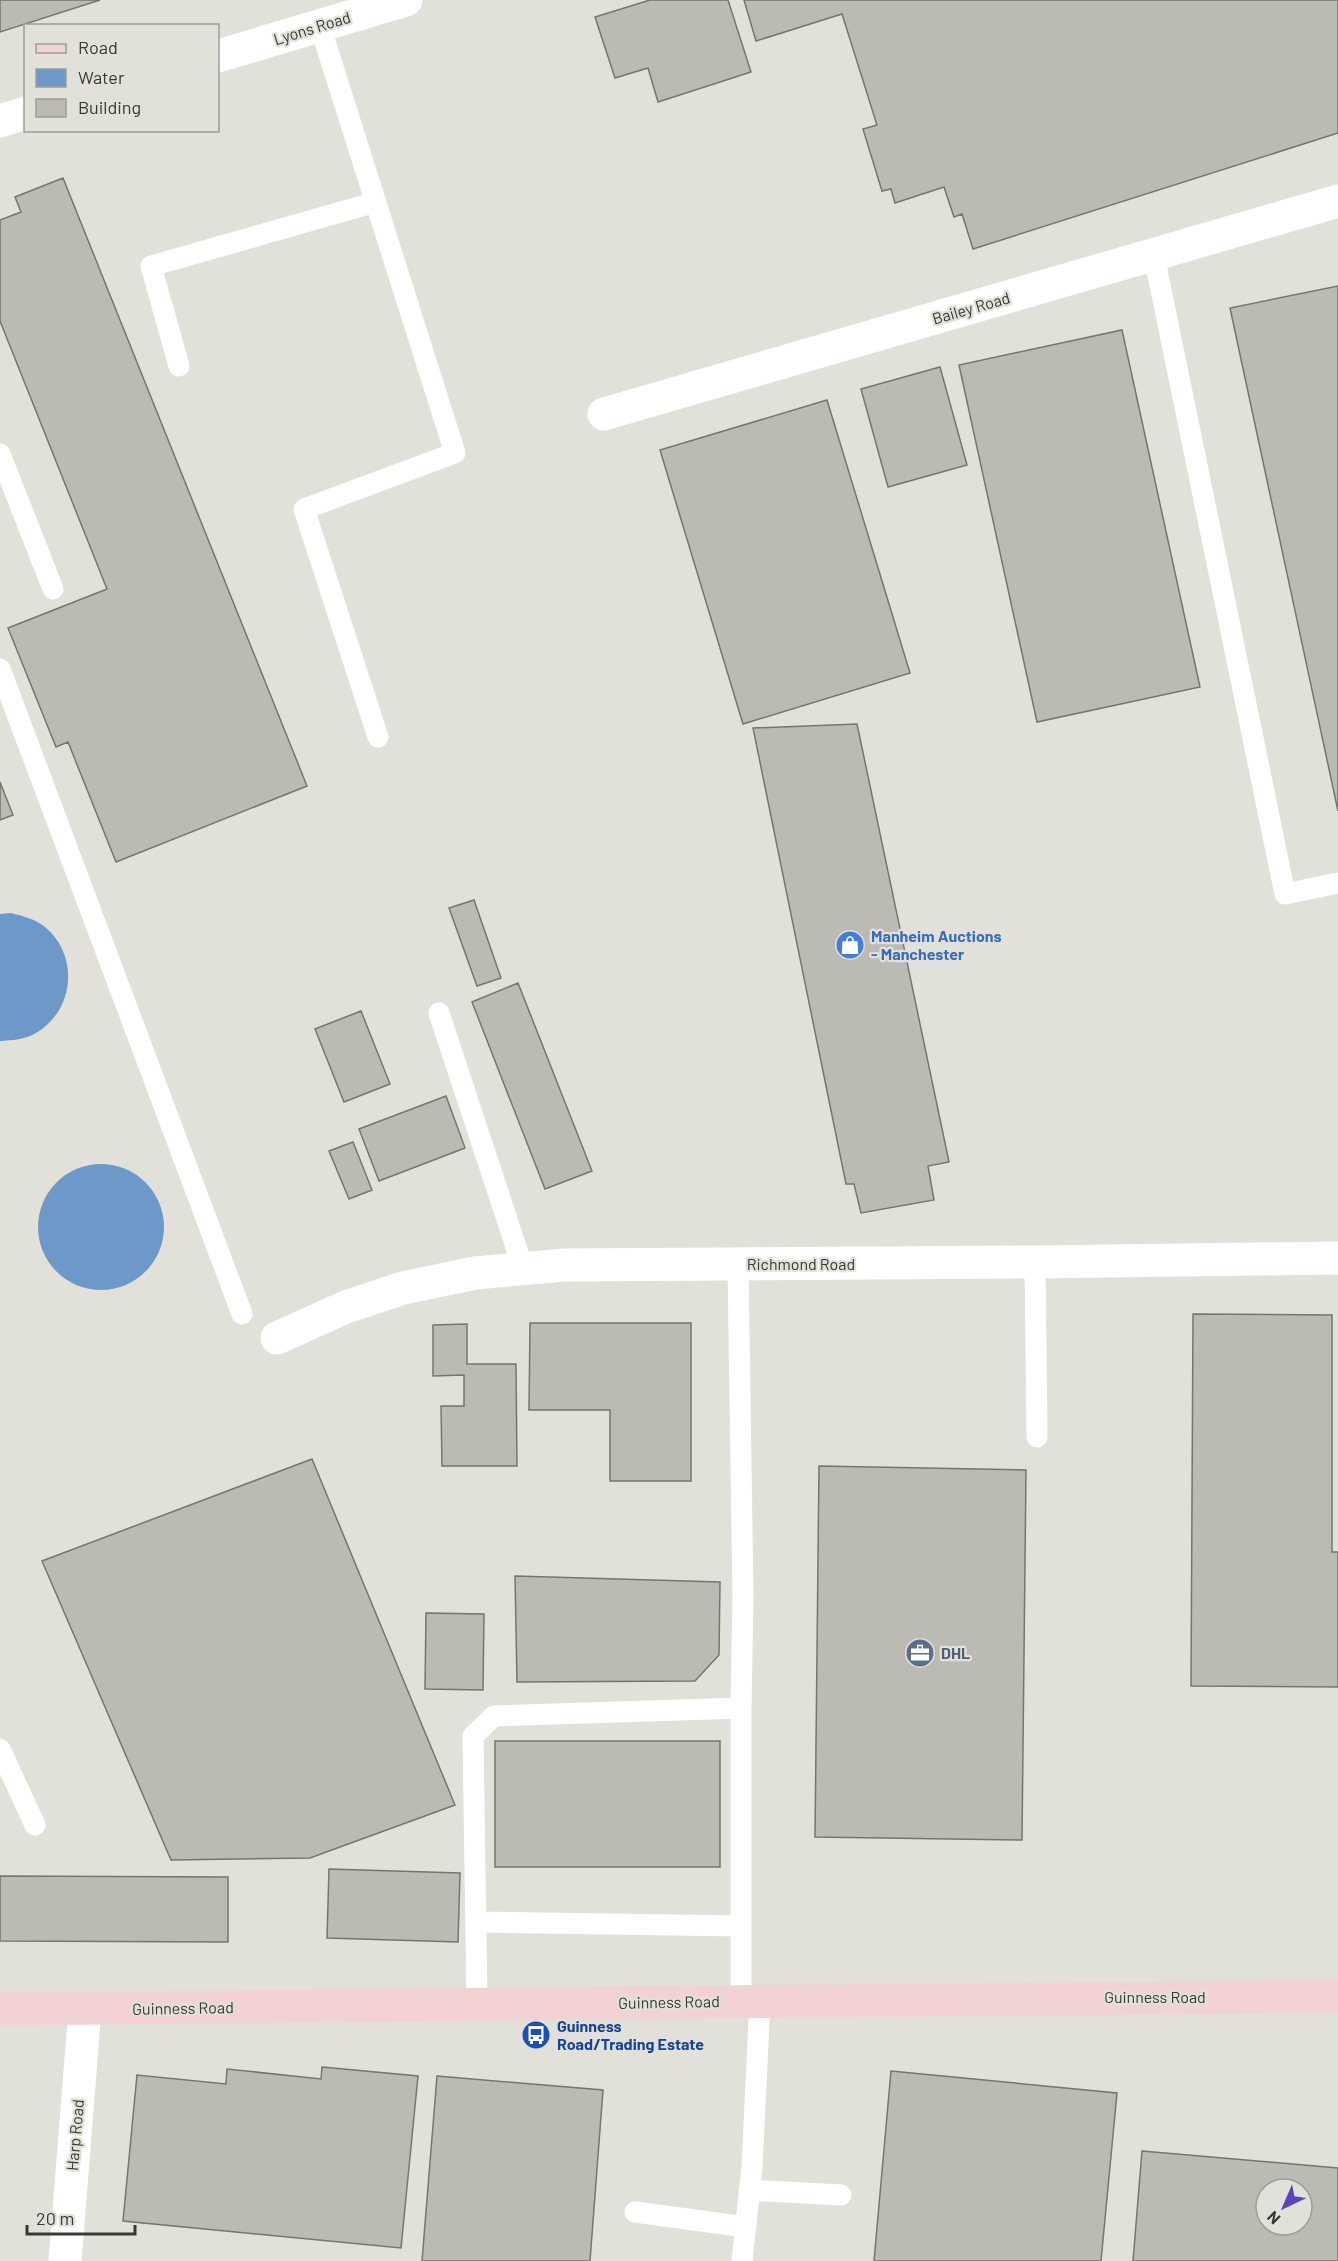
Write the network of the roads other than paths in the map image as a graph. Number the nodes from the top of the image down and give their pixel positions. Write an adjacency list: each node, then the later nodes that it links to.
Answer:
1 (406, 0): 2 (street, Lyons Road)
2 (320, 26): 3 (street, Lyons Road); 7 (lane)
3 (219, 56)
4 (24, 115): 5 (street)
5 (0, 121)
6 (1338, 201): 8 (street, Bailey Road)
7 (376, 202): 9 (lane); 14 (lane)
8 (1154, 256): 10 (street, Bailey Road); 15 (lane)
9 (179, 366)
10 (604, 414)
11 (0, 454): 12 (lane)
12 (53, 589)
13 (0, 669): 21 (lane)
14 (378, 737)
15 (1338, 884)
16 (439, 1013): 20 (lane)
17 (1338, 1258): 18 (street, Richmond Road)
18 (1035, 1263): 19 (street, Richmond Road); 23 (lane)
19 (738, 1264): 20 (street, Richmond Road); 24 (lane)
20 (523, 1268): 22 (street, Richmond Road)
21 (242, 1314)
22 (277, 1338)
23 (1037, 1437)
24 (741, 1708): 27 (lane); 28 (lane)
25 (0, 1749): 26 (lane)
26 (35, 1825)
27 (476, 1922): 28 (lane); 31 (lane)
28 (741, 1926): 30 (lane)
29 (1338, 1996): 30 (street, Guinness Road)
30 (750, 2001): 31 (street, Guinness Road); 34 (lane)
31 (477, 2004): 33 (street, Guinness Road)
32 (0, 2009): 33 (street, Guinness Road)
33 (85, 2009): 38 (street, Harp Road)
34 (749, 2190): 35 (lane); 37 (lane)
35 (841, 2196)
36 (635, 2212): 37 (lane)
37 (746, 2227): 39 (lane)
38 (65, 2261)
39 (742, 2261)

